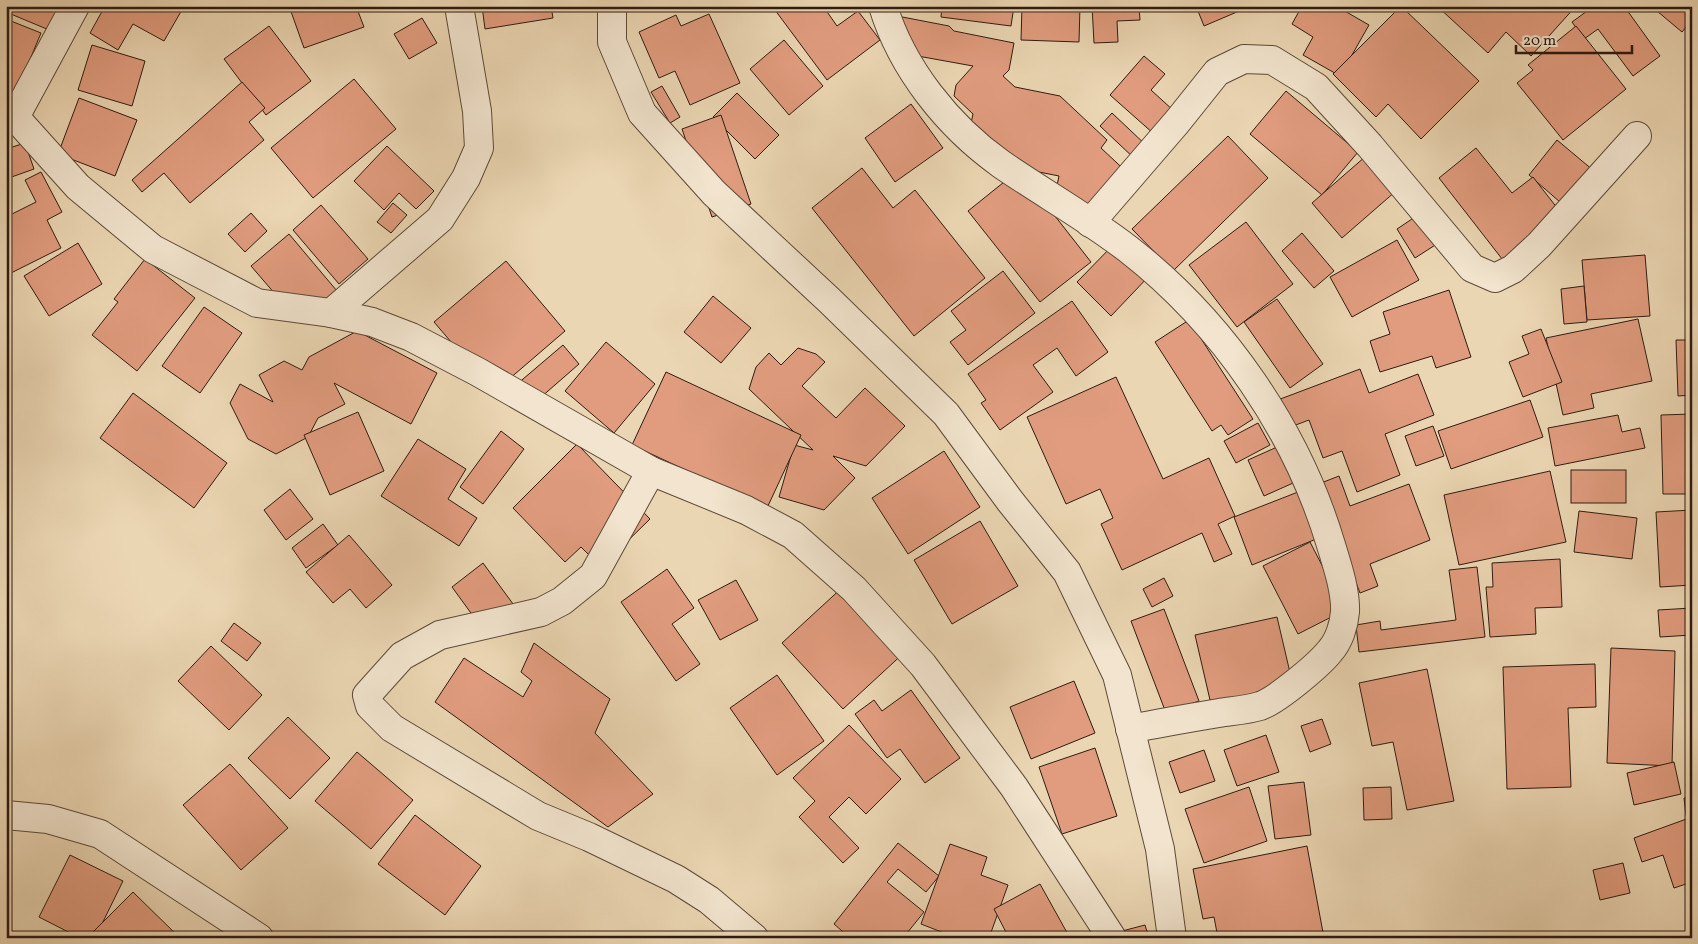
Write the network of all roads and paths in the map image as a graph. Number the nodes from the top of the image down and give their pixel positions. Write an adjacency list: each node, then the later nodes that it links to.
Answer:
1 (75, 6): 5 (street)
2 (459, 6): 8 (street)
3 (612, 6): 10 (street)
4 (883, 6): 7 (street)
5 (11, 116): 8 (street)
6 (1636, 136): 7 (street)
7 (1090, 223): 10 (street)
8 (331, 313): 9 (street)
9 (651, 471): 13 (street); 14 (street)
10 (1130, 729): 15 (street)
11 (6, 815): 12 (street)
12 (259, 938)
13 (754, 938)
14 (1112, 938)
15 (1172, 938)

